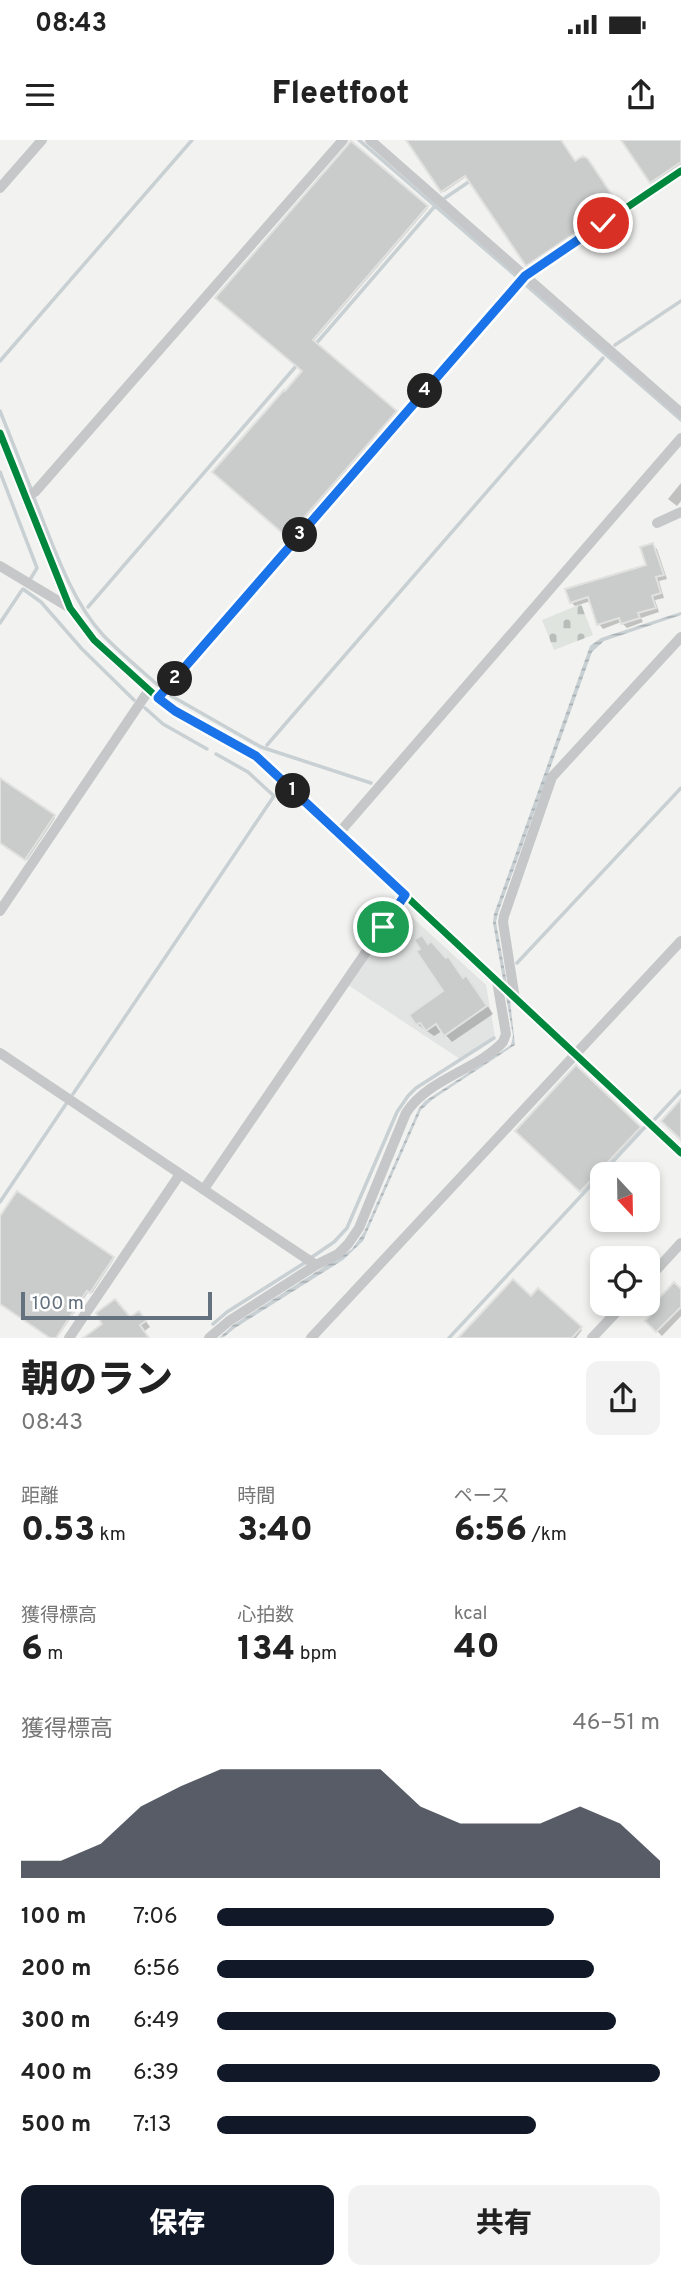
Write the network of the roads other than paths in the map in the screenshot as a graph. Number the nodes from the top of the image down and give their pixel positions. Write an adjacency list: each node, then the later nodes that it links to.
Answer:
1 (42, 140): 5 (street)
2 (343, 140): 10 (street)
3 (370, 140): 6 (street)
4 (681, 171): 6 (street)
5 (0, 188)
6 (525, 276): 7 (street); 17 (street)
7 (681, 413)
8 (0, 433): 10 (street)
9 (681, 438): 18 (street)
10 (26, 497): 14 (street)
11 (681, 512): 12 (street)
12 (657, 523)
13 (0, 566): 14 (street)
14 (70, 608): 16 (street)
15 (681, 637): 23 (street)
16 (149, 690): 17 (street); 20 (street)
17 (158, 698): 18 (street)
18 (339, 833): 19 (street)
19 (405, 895): 22 (street); 28 (street)
20 (0, 911)
21 (681, 941): 25 (street)
22 (499, 983): 23 (street); 30 (street)
23 (513, 997): 25 (street)
24 (0, 1053): 27 (street)
25 (576, 1054): 26 (street); 35 (street)
26 (681, 1153)
27 (180, 1174): 28 (street); 33 (street)
28 (204, 1189): 30 (street)
29 (681, 1243): 31 (street)
30 (316, 1265): 34 (street)
31 (660, 1266)
32 (613, 1316): 36 (street)
33 (69, 1338)
34 (209, 1338)
35 (311, 1338)
36 (592, 1338)

